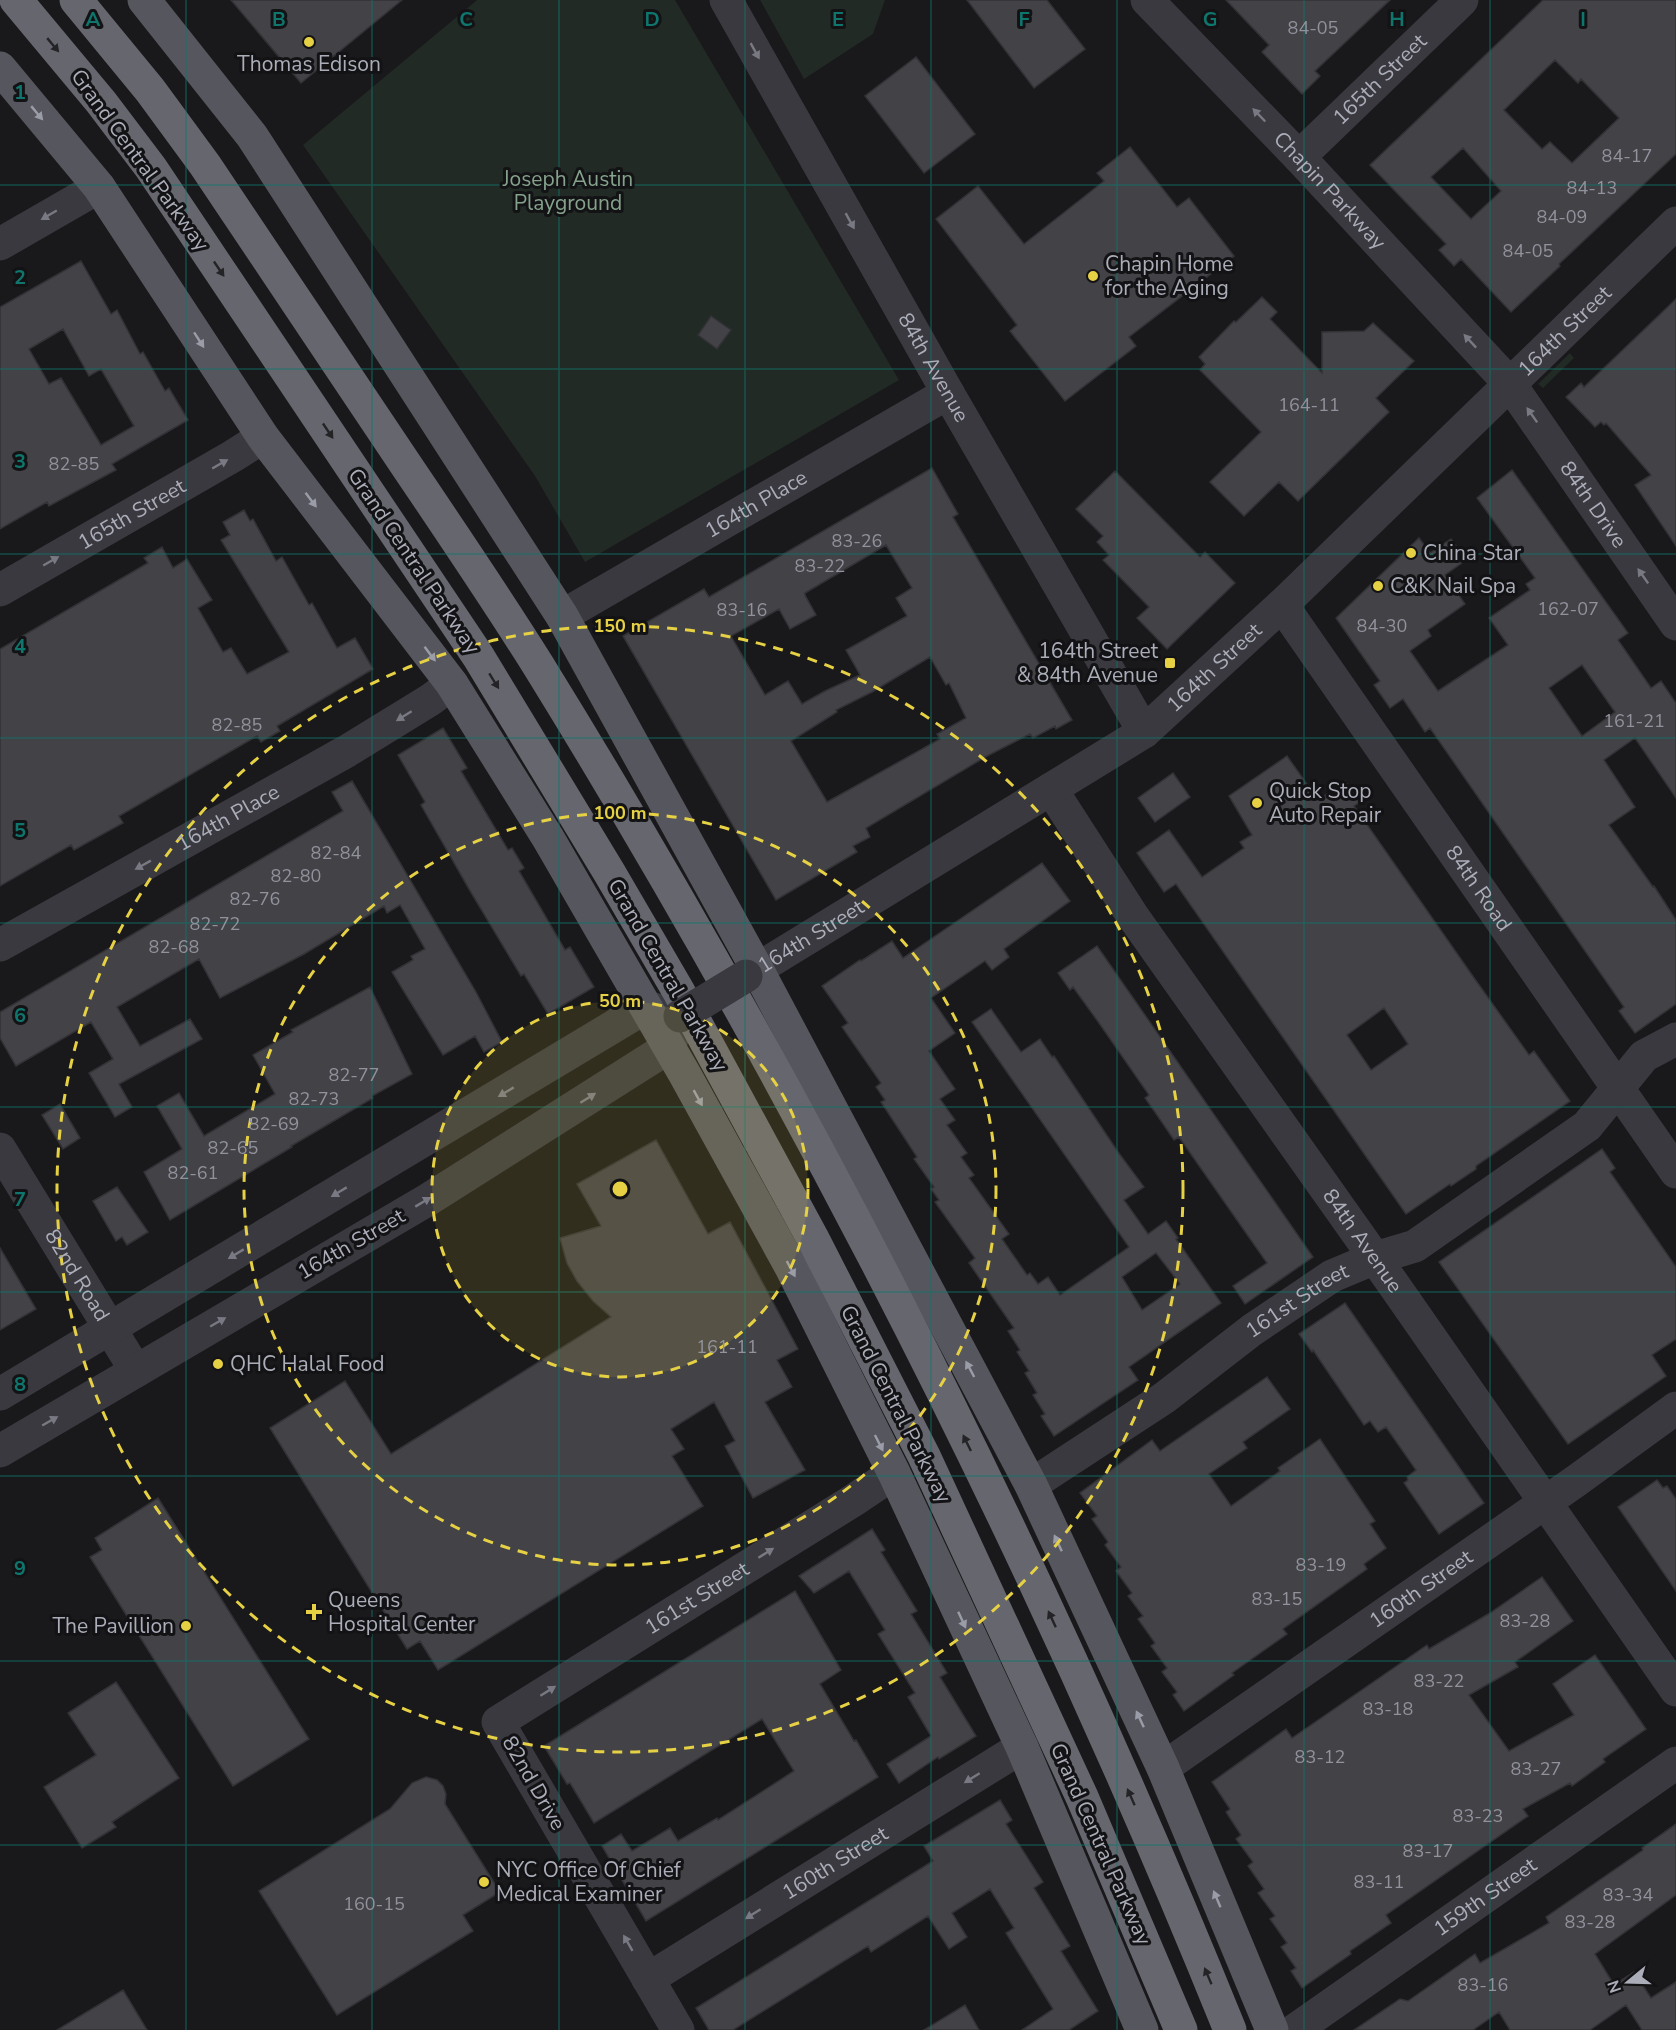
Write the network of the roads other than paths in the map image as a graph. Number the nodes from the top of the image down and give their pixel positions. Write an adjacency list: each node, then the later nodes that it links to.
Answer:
1 (16, 0): 48 (highway, Grand Central Parkway, one-way to 48)
2 (76, 0): 49 (highway, one-way to 2)
3 (144, 0): 17 (main road)
4 (726, 0): 13 (street, 84th Avenue, one-way to 13)
5 (1147, 0): 8 (street, Chapin Parkway, one-way to 5)
6 (1461, 0): 8 (street, 165th Street)
7 (0, 68): 9 (main road, Grand Central Parkway, one-way to 9)
8 (1299, 157): 12 (street, Chapin Parkway, one-way to 8)
9 (99, 187): 11 (street, one-way to 11); 14 (main road, Grand Central Parkway, one-way to 14)
10 (1676, 223): 12 (street, 164th Street)
11 (0, 244)
12 (1510, 384): 16 (street, 164th Street); 18 (street, 84th Drive, one-way to 12)
13 (948, 393): 17 (street, 164th Place); 20 (street, 84th Avenue)
14 (263, 437): 15 (street, 165th Street, one-way to 14); 19 (main road, Grand Central Parkway, one-way to 19)
15 (0, 590)
16 (1282, 605): 20 (street, 164th Street); 28 (street, 84th Road)
17 (562, 615): 23 (main road)
18 (1676, 624)
19 (452, 684): 22 (street, 164th Place, one-way to 22); 24 (main road, Grand Central Parkway)
20 (1144, 732): 21 (street, 164th Street)
21 (1051, 789): 23 (street, 164th Street); 31 (street, 84th Avenue)
22 (0, 945)
23 (752, 973): 25 (street, 164th Street, bridge); 38 (main road, one-way to 23)
24 (646, 1007): 25 (street); 27 (main road, Grand Central Parkway); 32 (street, one-way to 32)
25 (680, 1016): 27 (street)
26 (1676, 1039): 28 (street, 161st Street)
27 (669, 1047): 33 (street, 164th Street, one-way to 27); 37 (main road, Grand Central Parkway, one-way to 37)
28 (1618, 1089): 30 (street, 84th Road); 31 (street, 161st Street)
29 (0, 1149): 32 (street, 82nd Road)
30 (1676, 1172)
31 (1375, 1258): 38 (street, 161st Street); 39 (street, 84th Avenue)
32 (111, 1329): 33 (street, 82nd Road); 34 (street)
33 (136, 1371): 36 (street, 164th Street, one-way to 33)
34 (0, 1394)
35 (1676, 1408): 39 (street, 160th Street)
36 (0, 1451)
37 (894, 1473): 41 (street, 161st Street, one-way to 37); 42 (main road, Grand Central Parkway, one-way to 42)
38 (1031, 1485): 44 (main road, one-way to 38)
39 (1545, 1501): 40 (street, 84th Avenue); 44 (street, 160th Street)
40 (1676, 1690)
41 (498, 1722): 45 (street, 82nd Drive, one-way to 41)
42 (1022, 1747): 45 (street, 160th Street, one-way to 45); 47 (main road, Grand Central Parkway)
43 (1676, 1763): 51 (street, 159th Street)
44 (1163, 1768): 50 (main road, one-way to 44)
45 (648, 1979): 46 (street, 82nd Drive)
46 (678, 2030)
47 (1141, 2030)
48 (1181, 2030)
49 (1230, 2030)
50 (1272, 2030)
51 (1295, 2030)

